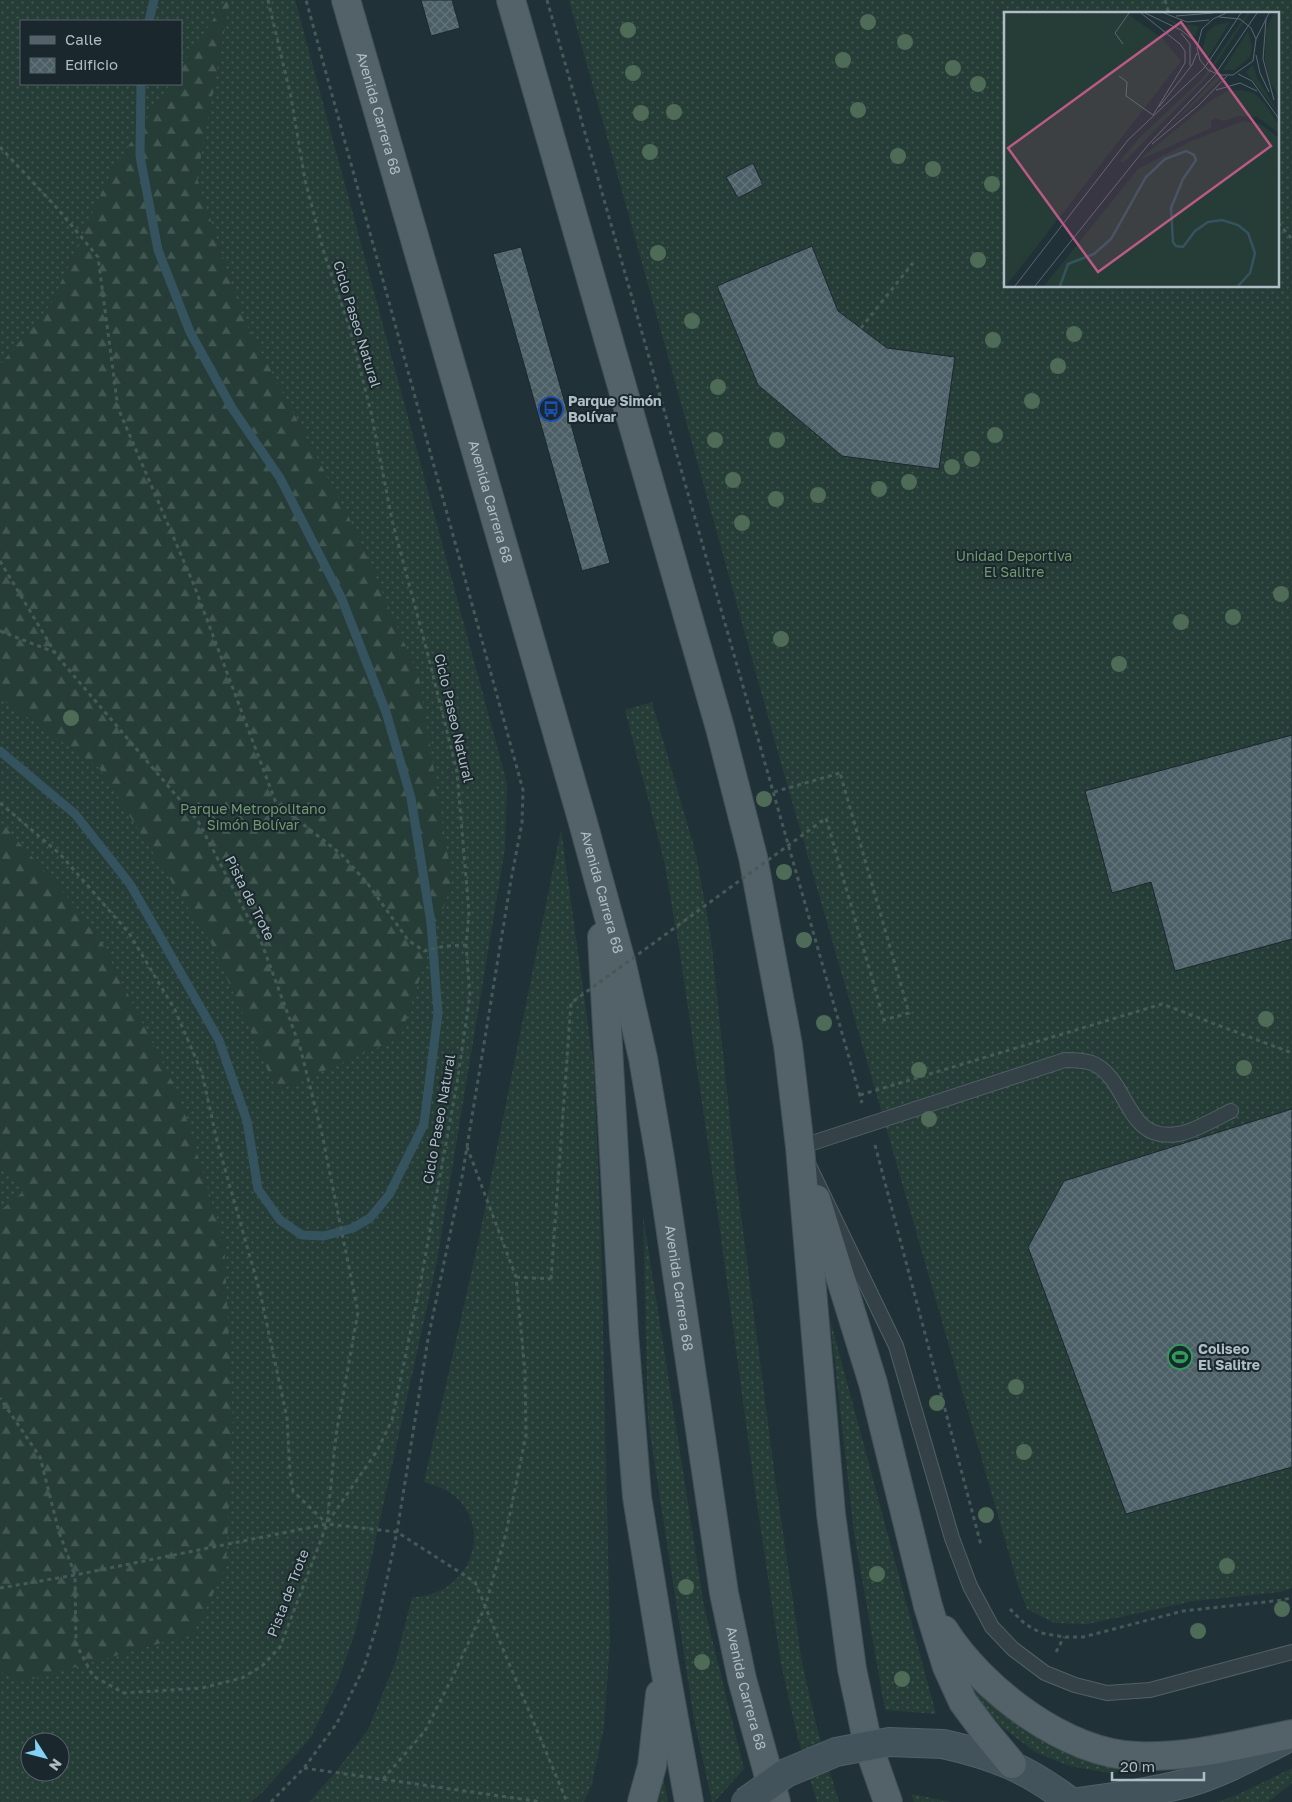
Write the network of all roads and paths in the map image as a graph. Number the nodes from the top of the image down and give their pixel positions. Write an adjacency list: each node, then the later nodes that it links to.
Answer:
1 (268, 0): 17 (path, Ciclo Paseo Natural)
2 (306, 0): 20 (path)
3 (346, 0): 16 (main road, Avenida Carrera 68)
4 (511, 0): 21 (main road)
5 (547, 0): 14 (path)
6 (0, 147): 17 (path)
7 (1280, 225): 8 (path)
8 (1292, 239)
9 (913, 263): 10 (path)
10 (861, 328)
11 (0, 561): 13 (path, Pista de Trote)
12 (0, 631): 13 (path)
13 (54, 652): 24 (path, Pista de Trote)
14 (774, 792): 19 (path); 22 (path, bridge)
15 (0, 803): 24 (path)
16 (599, 879): 34 (main road); 45 (main road, Avenida Carrera 68)
17 (466, 945): 24 (path, Ciclo Paseo Natural)
18 (1231, 1111): 19 (lane)
19 (869, 1124): 21 (lane); 26 (path)
20 (467, 1147): 22 (path); 25 (path)
21 (800, 1147): 31 (main road); 33 (lane); 46 (main road)
22 (516, 1277): 32 (path)
23 (0, 1398): 27 (path, Pista de Trote)
24 (327, 1524): 25 (path); 27 (path); 27 (path, Pista de Trote)
25 (397, 1532): 32 (path); 37 (path)
26 (982, 1549)
27 (75, 1575): 28 (path)
28 (0, 1588)
29 (1292, 1597): 30 (path)
30 (1007, 1604)
31 (928, 1606): 35 (main road); 36 (main road)
32 (485, 1607): 38 (path); 41 (path)
33 (1292, 1652)
34 (664, 1663): 42 (main road); 43 (main road)
35 (1292, 1735): 48 (main road)
36 (1012, 1764): 44 (main road, bridge); 47 (main road)
37 (304, 1768): 38 (path); 39 (path)
38 (384, 1779): 40 (path)
39 (272, 1802)
40 (542, 1802)
41 (567, 1802)
42 (642, 1802)
43 (689, 1802)
44 (745, 1802)
45 (776, 1802)
46 (888, 1802)
47 (1071, 1802)
48 (1078, 1802)

